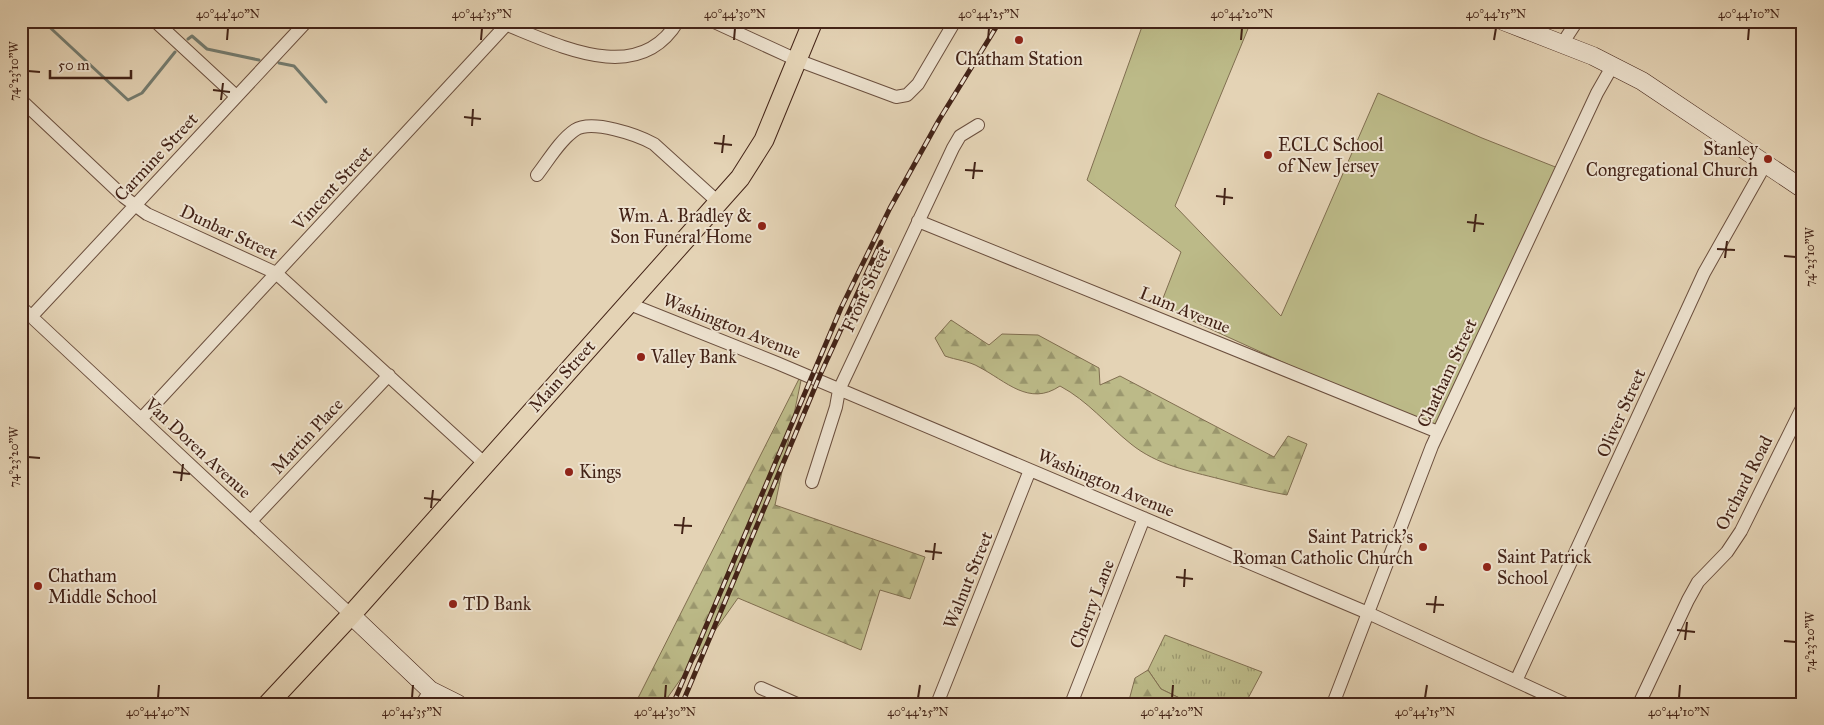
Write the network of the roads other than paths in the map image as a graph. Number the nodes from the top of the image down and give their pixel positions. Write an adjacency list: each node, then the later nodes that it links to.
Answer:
1 (156, 21): 13 (street)
2 (307, 21): 13 (street, Carmine Street)
3 (678, 21): 9 (street)
4 (712, 21): 11 (street)
5 (813, 21): 11 (main road, Main Street)
6 (954, 21): 11 (street)
7 (1503, 21): 10 (main road)
8 (1577, 21): 10 (street)
9 (502, 23): 22 (street, Vincent Street)
10 (1562, 44): 12 (main road)
11 (797, 60): 19 (main road, Main Street)
12 (1613, 65): 16 (main road); 30 (street, Chatham Street)
13 (236, 96): 20 (street, Carmine Street)
14 (21, 100): 20 (street, Dunbar Street)
15 (978, 125): 21 (street, Front Street)
16 (1766, 163): 18 (main road); 38 (street, Oliver Street)
17 (537, 175): 19 (street)
18 (1803, 189)
19 (718, 202): 23 (main road, Main Street)
20 (135, 205): 22 (street, Dunbar Street); 25 (street, Carmine Street)
21 (918, 221): 27 (street, Front Street); 30 (street, Lum Avenue)
22 (276, 273): 26 (street, Dunbar Street); 29 (street, Vincent Street)
23 (627, 303): 27 (street, Washington Avenue); 31 (main road, Main Street)
24 (21, 307): 25 (street, Van Doren Avenue)
25 (31, 317): 29 (street, Van Doren Avenue)
26 (389, 375): 31 (street, Dunbar Street); 35 (street, Martin Place)
27 (839, 390): 32 (street, Washington Avenue); 33 (street, Front Street)
28 (1803, 406): 48 (street, Orchard Road)
29 (141, 418): 35 (street, Van Doren Avenue)
30 (1438, 432): 36 (street, Chatham Street)
31 (484, 463): 37 (main road, Main Street)
32 (1030, 470): 34 (street, Washington Avenue); 44 (street, Walnut Street)
33 (812, 482)
34 (1144, 518): 36 (street, Washington Avenue); 45 (street, Cherry Lane)
35 (251, 521): 37 (street, Van Doren Avenue)
36 (1368, 613): 38 (street, Washington Avenue); 46 (street, Chatham Street)
37 (350, 615): 40 (main road); 41 (main road, Main Street)
38 (1516, 681): 47 (street, Washington Avenue)
39 (761, 688): 43 (street)
40 (426, 697): 42 (main road)
41 (268, 704)
42 (458, 704)
43 (797, 704)
44 (937, 704)
45 (1071, 704)
46 (1333, 704)
47 (1566, 704)
48 (1639, 704)

